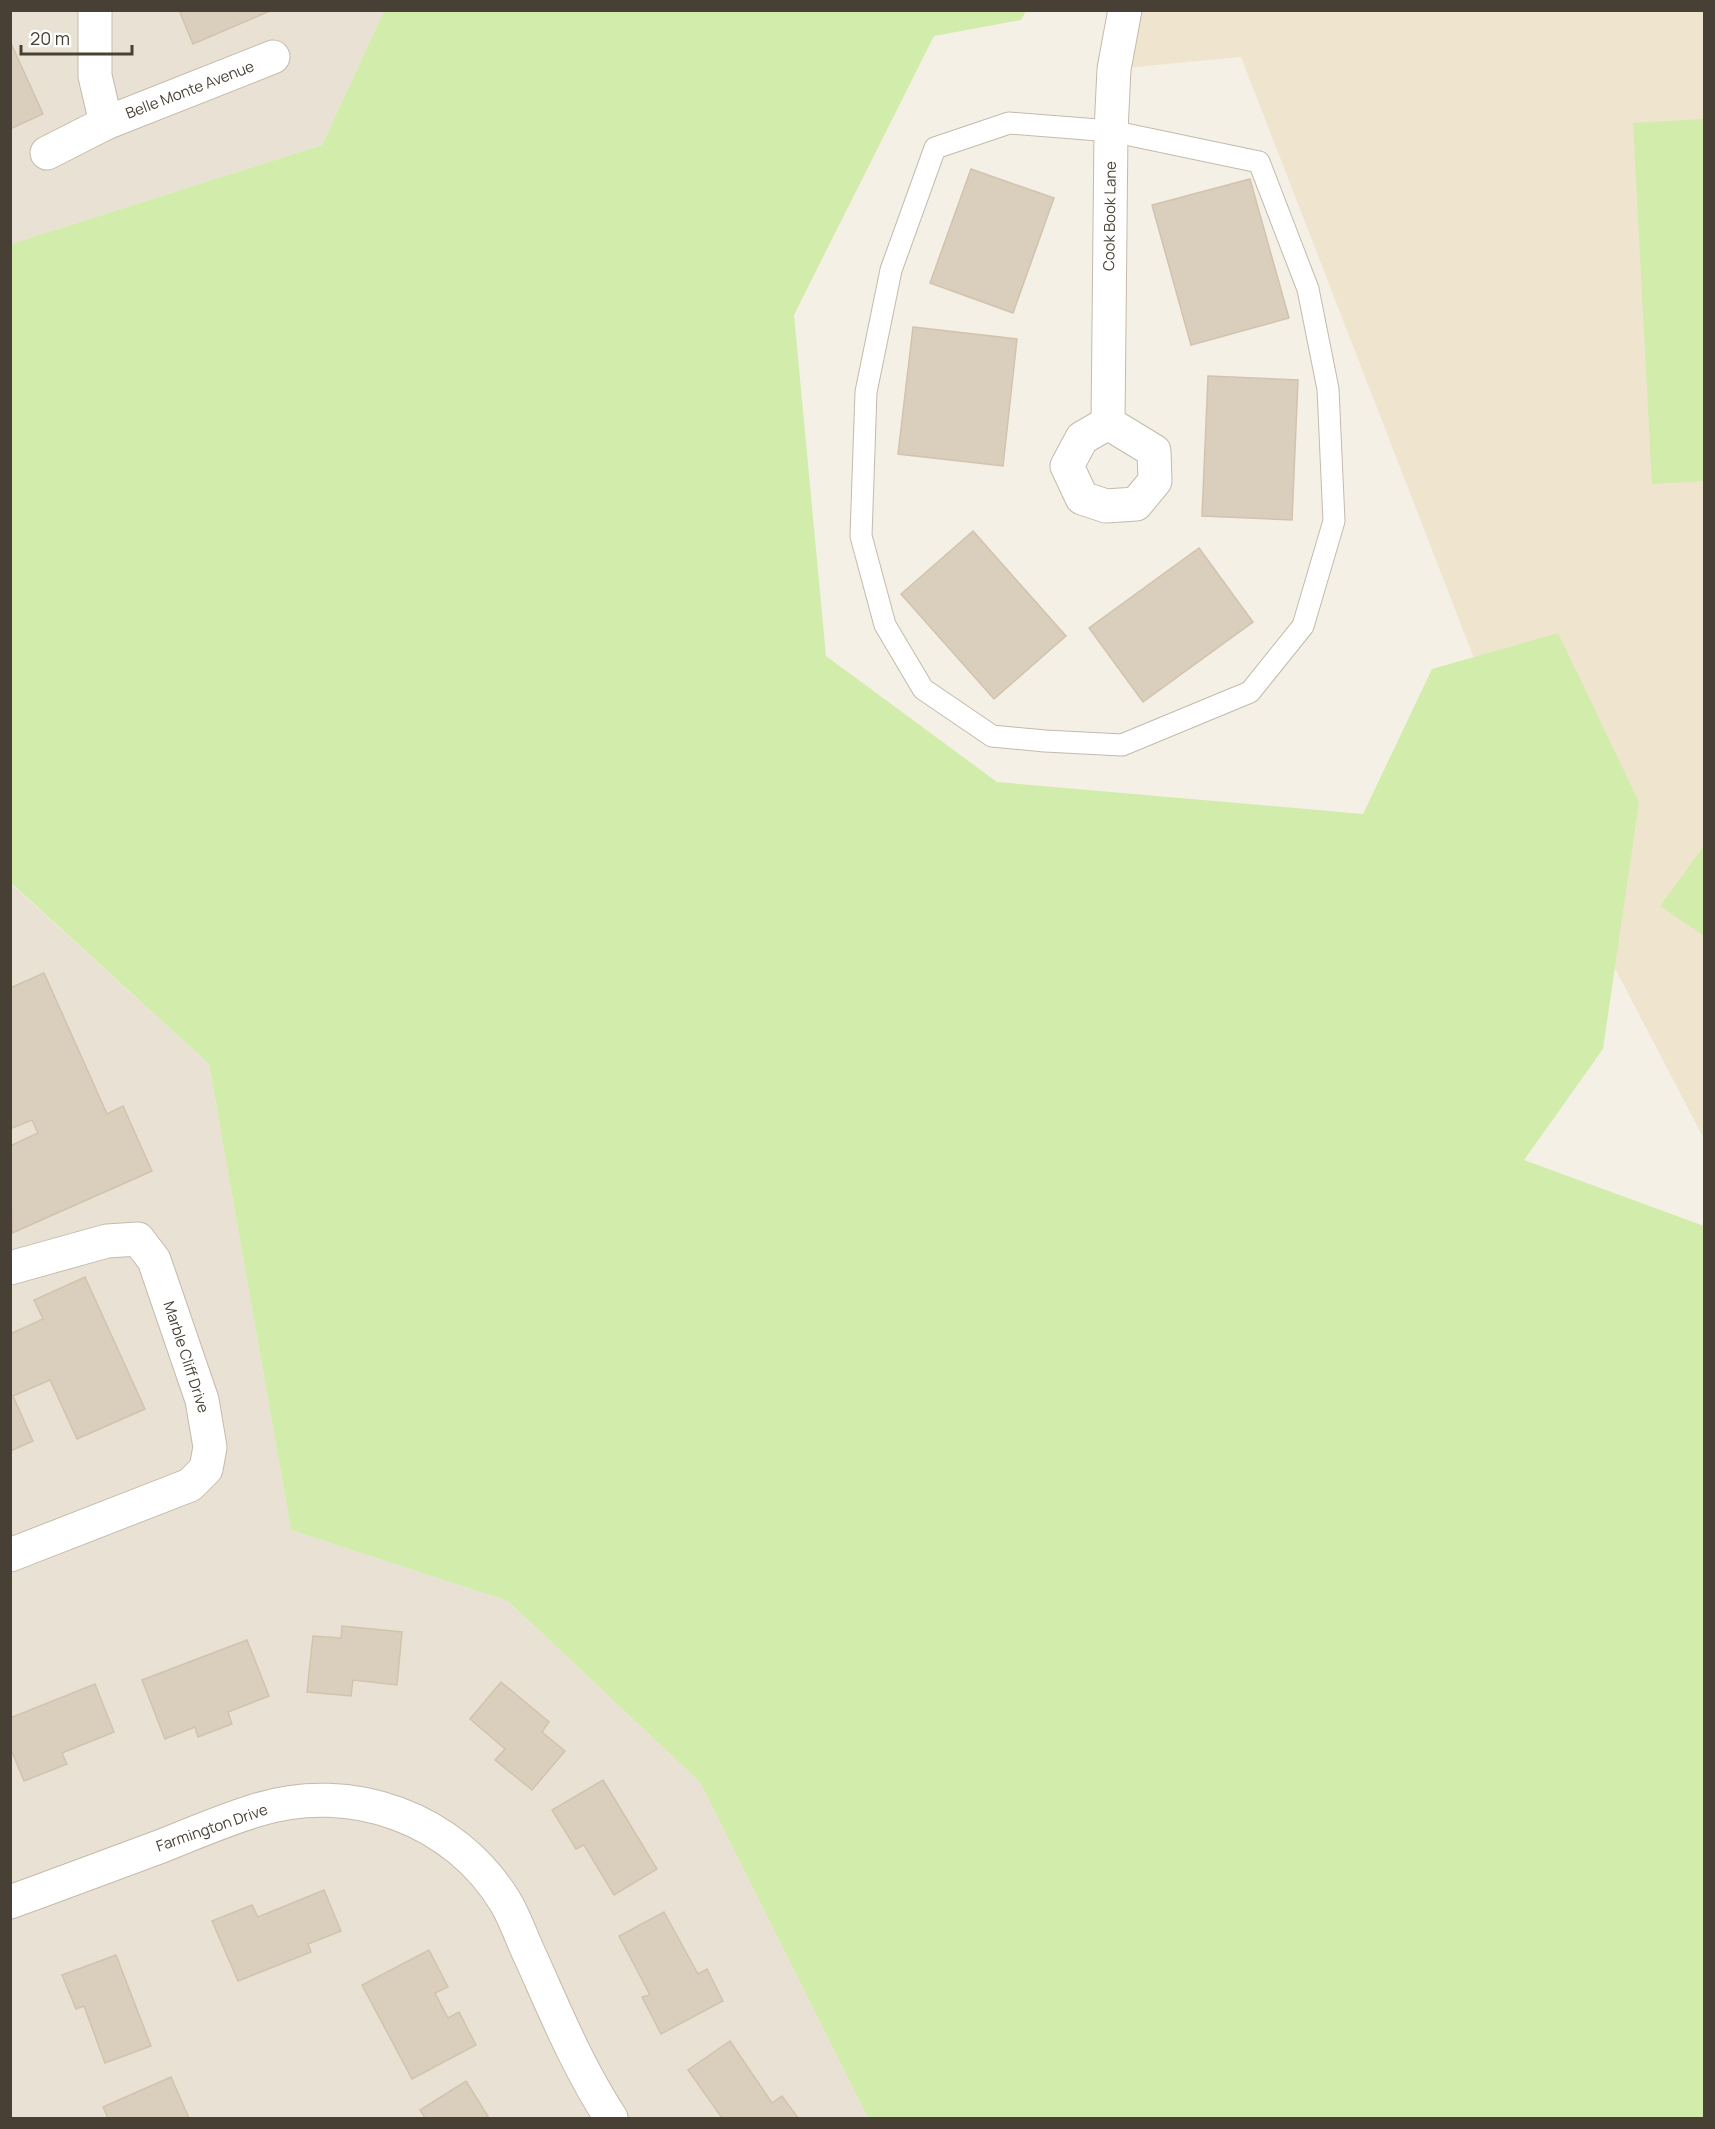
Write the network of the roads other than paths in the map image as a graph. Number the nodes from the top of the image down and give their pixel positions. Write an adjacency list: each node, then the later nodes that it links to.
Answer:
1 (94, 10): 4 (street, Belle Monte Avenue)
2 (1125, 10): 5 (street, Cook Book Lane)
3 (273, 57): 4 (street, Belle Monte Avenue)
4 (106, 123): 6 (street, Belle Monte Avenue)
5 (1111, 131): 5 (lane); 7 (street, Cook Book Lane)
6 (47, 153)
7 (1108, 423)
8 (10, 1268): 9 (street, Marble Cliff Drive)
9 (10, 1555)
10 (10, 1902): 11 (street, Farmington Drive)
11 (611, 2118)

